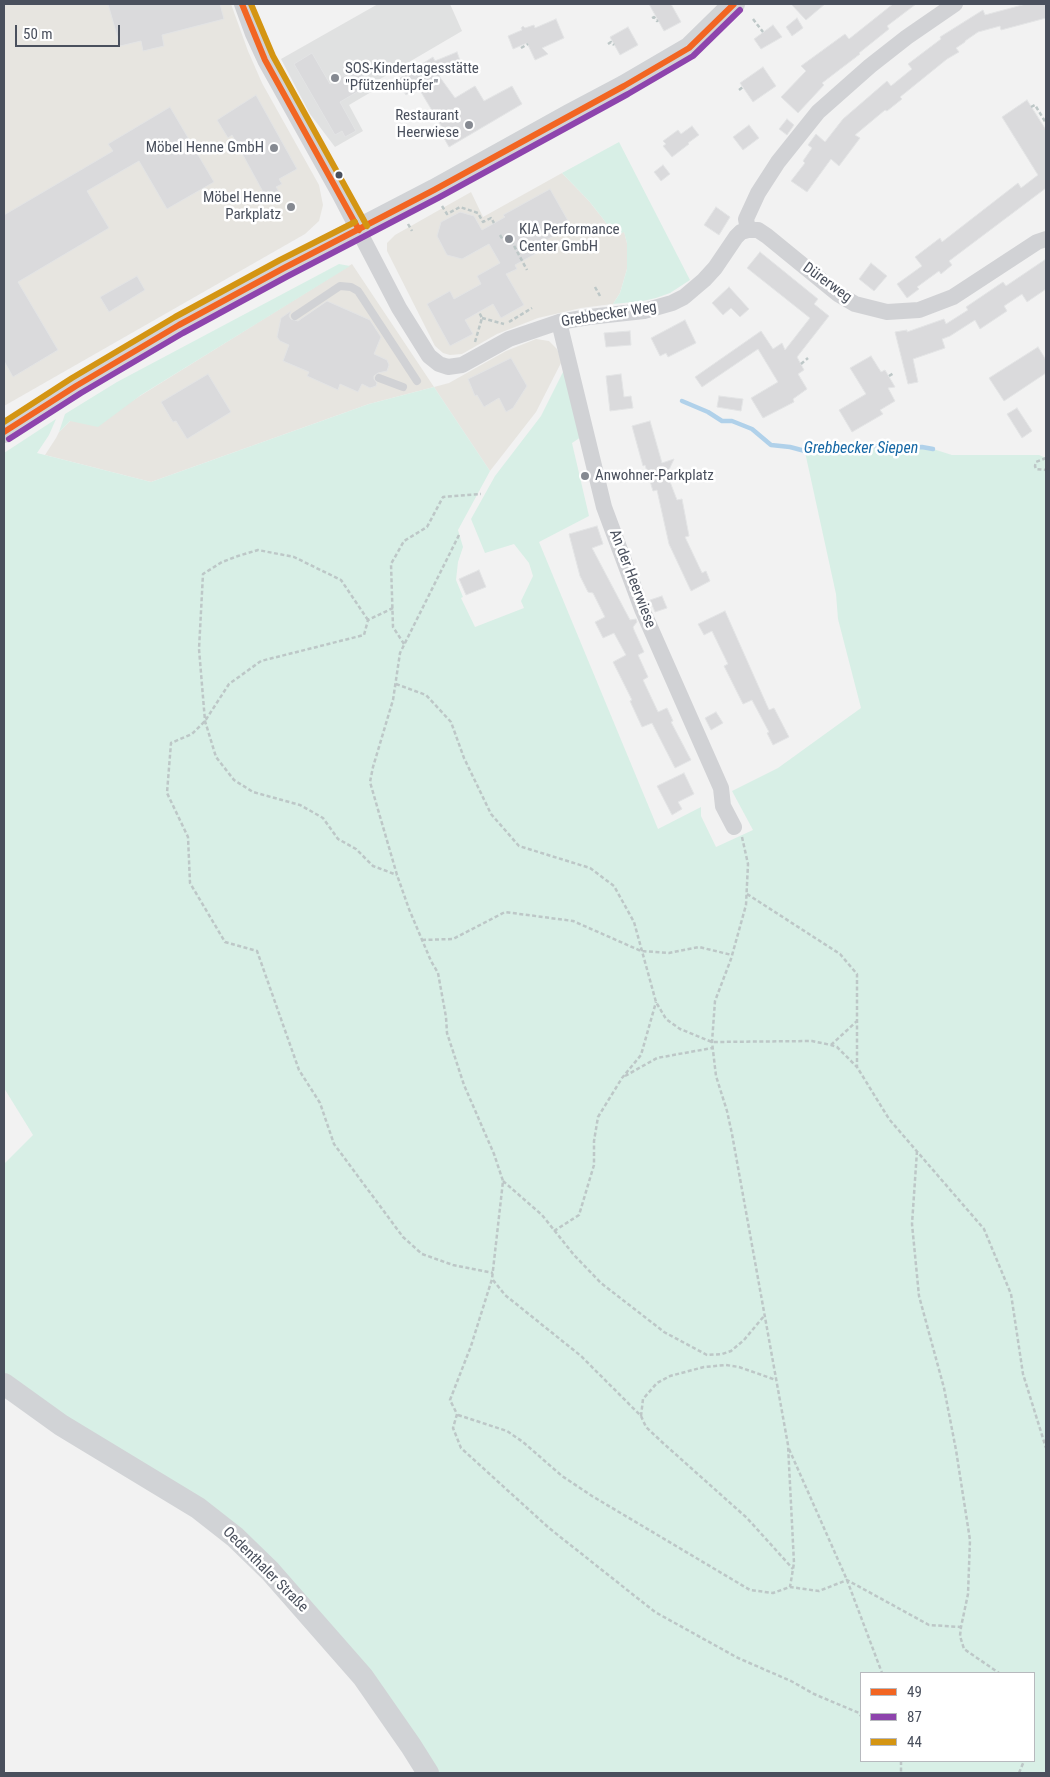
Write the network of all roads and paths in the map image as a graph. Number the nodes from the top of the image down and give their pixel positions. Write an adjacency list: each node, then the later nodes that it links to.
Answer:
1 (242, 4): 19 (street, Grebbecker Weg)
2 (734, 4): 19 (main road)
3 (955, 4): 20 (street)
4 (652, 18): 6 (path)
5 (754, 19): 7 (path)
6 (658, 20)
7 (763, 32)
8 (527, 44): 11 (path)
9 (608, 44): 10 (path)
10 (614, 45)
11 (521, 48)
12 (743, 87): 13 (path)
13 (739, 90)
14 (1031, 107): 15 (path)
15 (1044, 122)
16 (443, 208): 17 (path)
17 (494, 224)
18 (408, 225): 21 (path)
19 (359, 230): 31 (street, Grebbecker Weg); 40 (main road)
20 (748, 230): 23 (street, Dürerweg); 31 (street, Grebbecker Weg)
21 (412, 232)
22 (500, 236): 24 (path)
23 (1046, 239)
24 (527, 270)
25 (595, 287): 26 (path)
26 (600, 296)
27 (532, 308): 30 (path)
28 (479, 312): 30 (path)
29 (295, 316): 38 (lane)
30 (482, 318): 32 (path)
31 (559, 322): 50 (street, An der Heerwiese)
32 (473, 347)
33 (808, 358): 34 (path)
34 (801, 364)
35 (894, 373): 36 (path)
36 (889, 376)
37 (379, 378): 39 (lane)
38 (417, 381)
39 (403, 388)
40 (4, 432)
41 (1046, 458): 42 (path)
42 (1046, 470)
43 (481, 494): 45 (path)
44 (459, 535): 47 (path)
45 (392, 608): 46 (path); 47 (path)
46 (368, 620): 49 (path); 49 (path)
47 (404, 644): 48 (path)
48 (396, 684): 51 (path); 54 (path)
49 (205, 722): 51 (path); 66 (path)
50 (738, 831): 52 (path)
51 (397, 875): 53 (path)
52 (747, 894): 55 (path); 57 (path)
53 (422, 940): 54 (path); 64 (path)
54 (641, 951): 55 (path); 56 (path)
55 (732, 955): 58 (path)
56 (656, 1002): 58 (path); 62 (path)
57 (857, 1021): 59 (path); 61 (path)
58 (712, 1042): 59 (path); 60 (path)
59 (831, 1045): 61 (path)
60 (712, 1048): 62 (path); 68 (path)
61 (857, 1067): 63 (path)
62 (622, 1078): 65 (path)
63 (917, 1151): 74 (path); 78 (path)
64 (503, 1181): 65 (path); 66 (path)
65 (554, 1231): 68 (path)
66 (493, 1273): 67 (path)
67 (492, 1279): 71 (path); 72 (path)
68 (764, 1315): 69 (path)
69 (776, 1380): 72 (path); 73 (path)
70 (4, 1384): 82 (main road, Oedenthaler Straße)
71 (457, 1414): 77 (path); 81 (path)
72 (641, 1416): 75 (path)
73 (788, 1445): 75 (path); 76 (path)
74 (1046, 1448)
75 (793, 1569): 77 (path)
76 (847, 1580): 77 (path); 78 (path); 79 (path)
77 (790, 1587)
78 (961, 1627): 80 (path)
79 (882, 1672)
80 (998, 1672)
81 (860, 1714)
82 (428, 1773)

